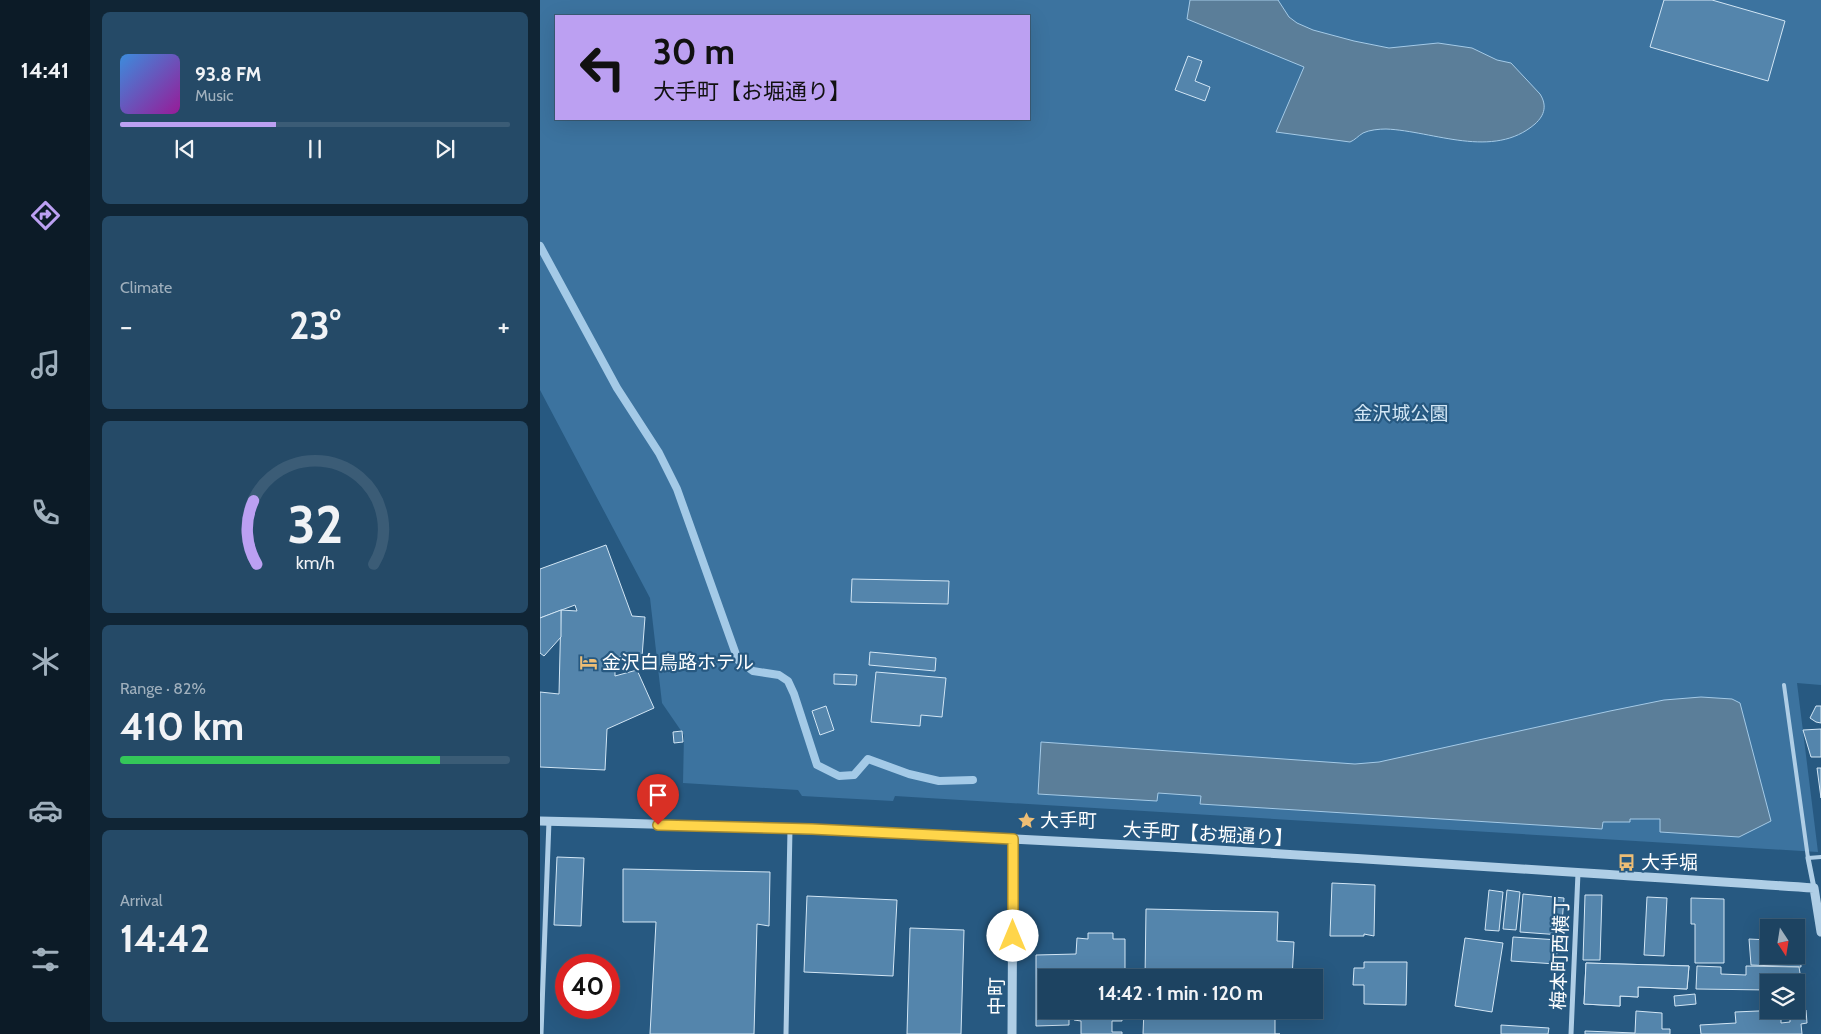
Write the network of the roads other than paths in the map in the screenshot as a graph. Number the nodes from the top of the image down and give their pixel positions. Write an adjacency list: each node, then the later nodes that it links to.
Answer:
1 (1784, 685): 5 (lane)
2 (545, 821): 3 (street, 大手町【お堀通り】); 10 (street)
3 (790, 829): 4 (street, 大手町【お堀通り】); 11 (street)
4 (1013, 839): 7 (street, 大手町【お堀通り】); 12 (street, 中町)
5 (1808, 858): 6 (lane); 8 (street)
6 (1821, 858)
7 (1578, 873): 8 (street, 大手町【お堀通り】); 13 (street, 梅本町西横丁)
8 (1814, 888): 9 (street)
9 (1821, 932)
10 (541, 1034)
11 (786, 1034)
12 (1012, 1034)
13 (1571, 1034)

